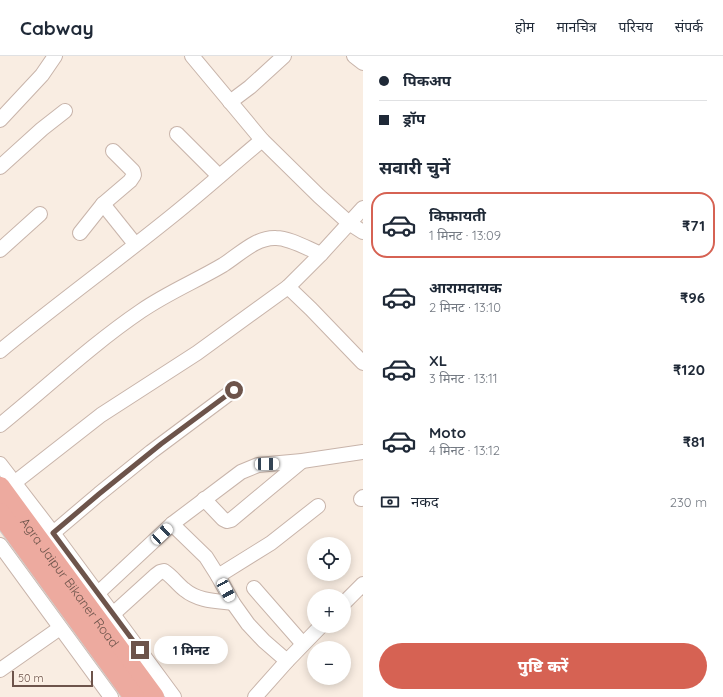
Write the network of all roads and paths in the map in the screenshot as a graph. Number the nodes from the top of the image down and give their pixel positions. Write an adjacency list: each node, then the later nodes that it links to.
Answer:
1 (55, 56): 8 (street)
2 (192, 56): 6 (street)
3 (284, 56): 6 (street)
4 (354, 56): 5 (street)
5 (363, 63)
6 (230, 102): 10 (street)
7 (65, 111): 12 (street)
8 (0, 120)
9 (177, 134): 13 (street)
10 (262, 140): 13 (street); 17 (street)
11 (113, 151): 14 (street)
12 (0, 167)
13 (218, 176): 20 (street)
14 (103, 204): 19 (street); 20 (street)
15 (363, 208): 17 (street)
16 (40, 214): 21 (street)
17 (349, 223): 18 (street); 22 (street)
18 (363, 232)
19 (80, 234)
20 (135, 244): 24 (street)
21 (0, 250)
22 (321, 254): 23 (street); 27 (street)
23 (288, 287): 25 (street); 31 (street)
24 (0, 351)
25 (363, 363)
26 (234, 390): 36 (street)
27 (0, 425)
28 (363, 452): 29 (street)
29 (302, 462): 32 (street); 32 (street)
30 (0, 464): 31 (street)
31 (7, 485): 36 (street); 52 (highway, Agra Jaipur Bikaner Road)
32 (204, 499): 35 (street)
33 (318, 506): 38 (street)
34 (0, 512): 51 (highway, Agra Jaipur Bikaner Road)
35 (172, 524): 38 (street); 41 (street)
36 (53, 533): 41 (street)
37 (0, 545): 45 (street)
38 (218, 576): 43 (street)
39 (363, 584): 42 (street)
40 (254, 588): 47 (street)
41 (98, 593): 44 (street)
42 (351, 596)
43 (233, 603): 44 (street); 48 (street)
44 (113, 614): 53 (street)
45 (60, 628): 49 (street); 50 (street)
46 (314, 633): 47 (street)
47 (303, 644): 48 (street)
48 (287, 661): 54 (street)
49 (0, 670)
50 (110, 697)
51 (134, 697)
52 (154, 697)
53 (174, 697)
54 (254, 697)

